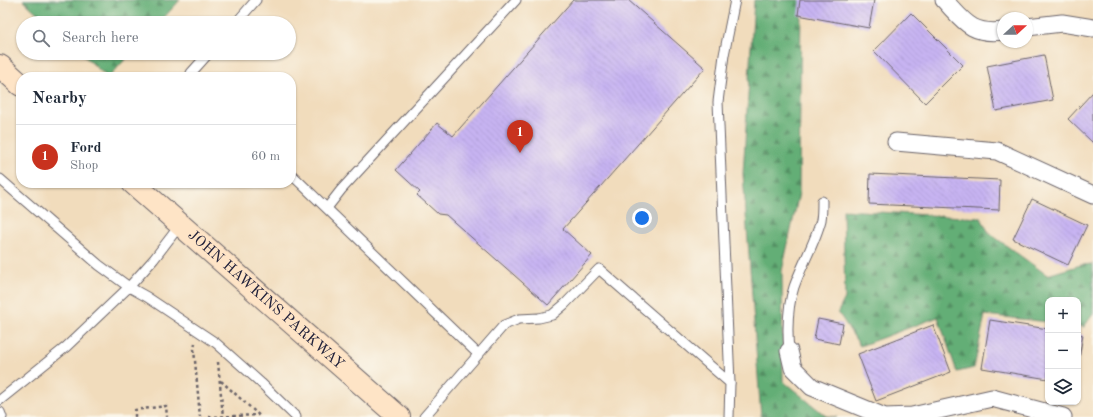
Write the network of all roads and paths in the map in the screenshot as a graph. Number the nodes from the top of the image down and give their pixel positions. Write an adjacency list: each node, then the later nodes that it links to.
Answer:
1 (256, 0): 5 (lane)
2 (516, 0): 19 (lane)
3 (735, 0): 27 (lane)
4 (944, 0): 8 (street)
5 (242, 16)
6 (1033, 27): 7 (street)
7 (1093, 28)
8 (997, 31)
9 (203, 60): 11 (lane)
10 (0, 66): 12 (main road)
11 (192, 72)
12 (16, 80)
13 (896, 142): 17 (street)
14 (0, 179): 21 (lane)
15 (296, 179): 19 (lane)
16 (138, 188): 20 (main road, JOHN HAWKINS PARKWAY)
17 (1093, 195)
18 (822, 201): 24 (lane)
19 (327, 208): 25 (lane)
20 (180, 225): 21 (lane); 38 (main road, JOHN HAWKINS PARKWAY)
21 (129, 287): 22 (lane); 28 (lane)
22 (196, 330): 23 (lane); 34 (path)
23 (216, 343): 26 (path); 37 (lane)
24 (789, 351): 41 (street)
25 (478, 354): 27 (lane); 39 (lane)
26 (220, 380): 30 (path); 36 (path)
27 (730, 383): 40 (lane)
28 (0, 400)
29 (0, 412): 31 (lane)
30 (260, 416): 36 (path)
31 (2, 417)
32 (135, 417): 33 (path)
33 (167, 417)
34 (200, 417)
35 (209, 417): 36 (path)
36 (223, 417)
37 (296, 417)
38 (399, 417)
39 (424, 417)
40 (729, 417)
41 (1063, 417)

